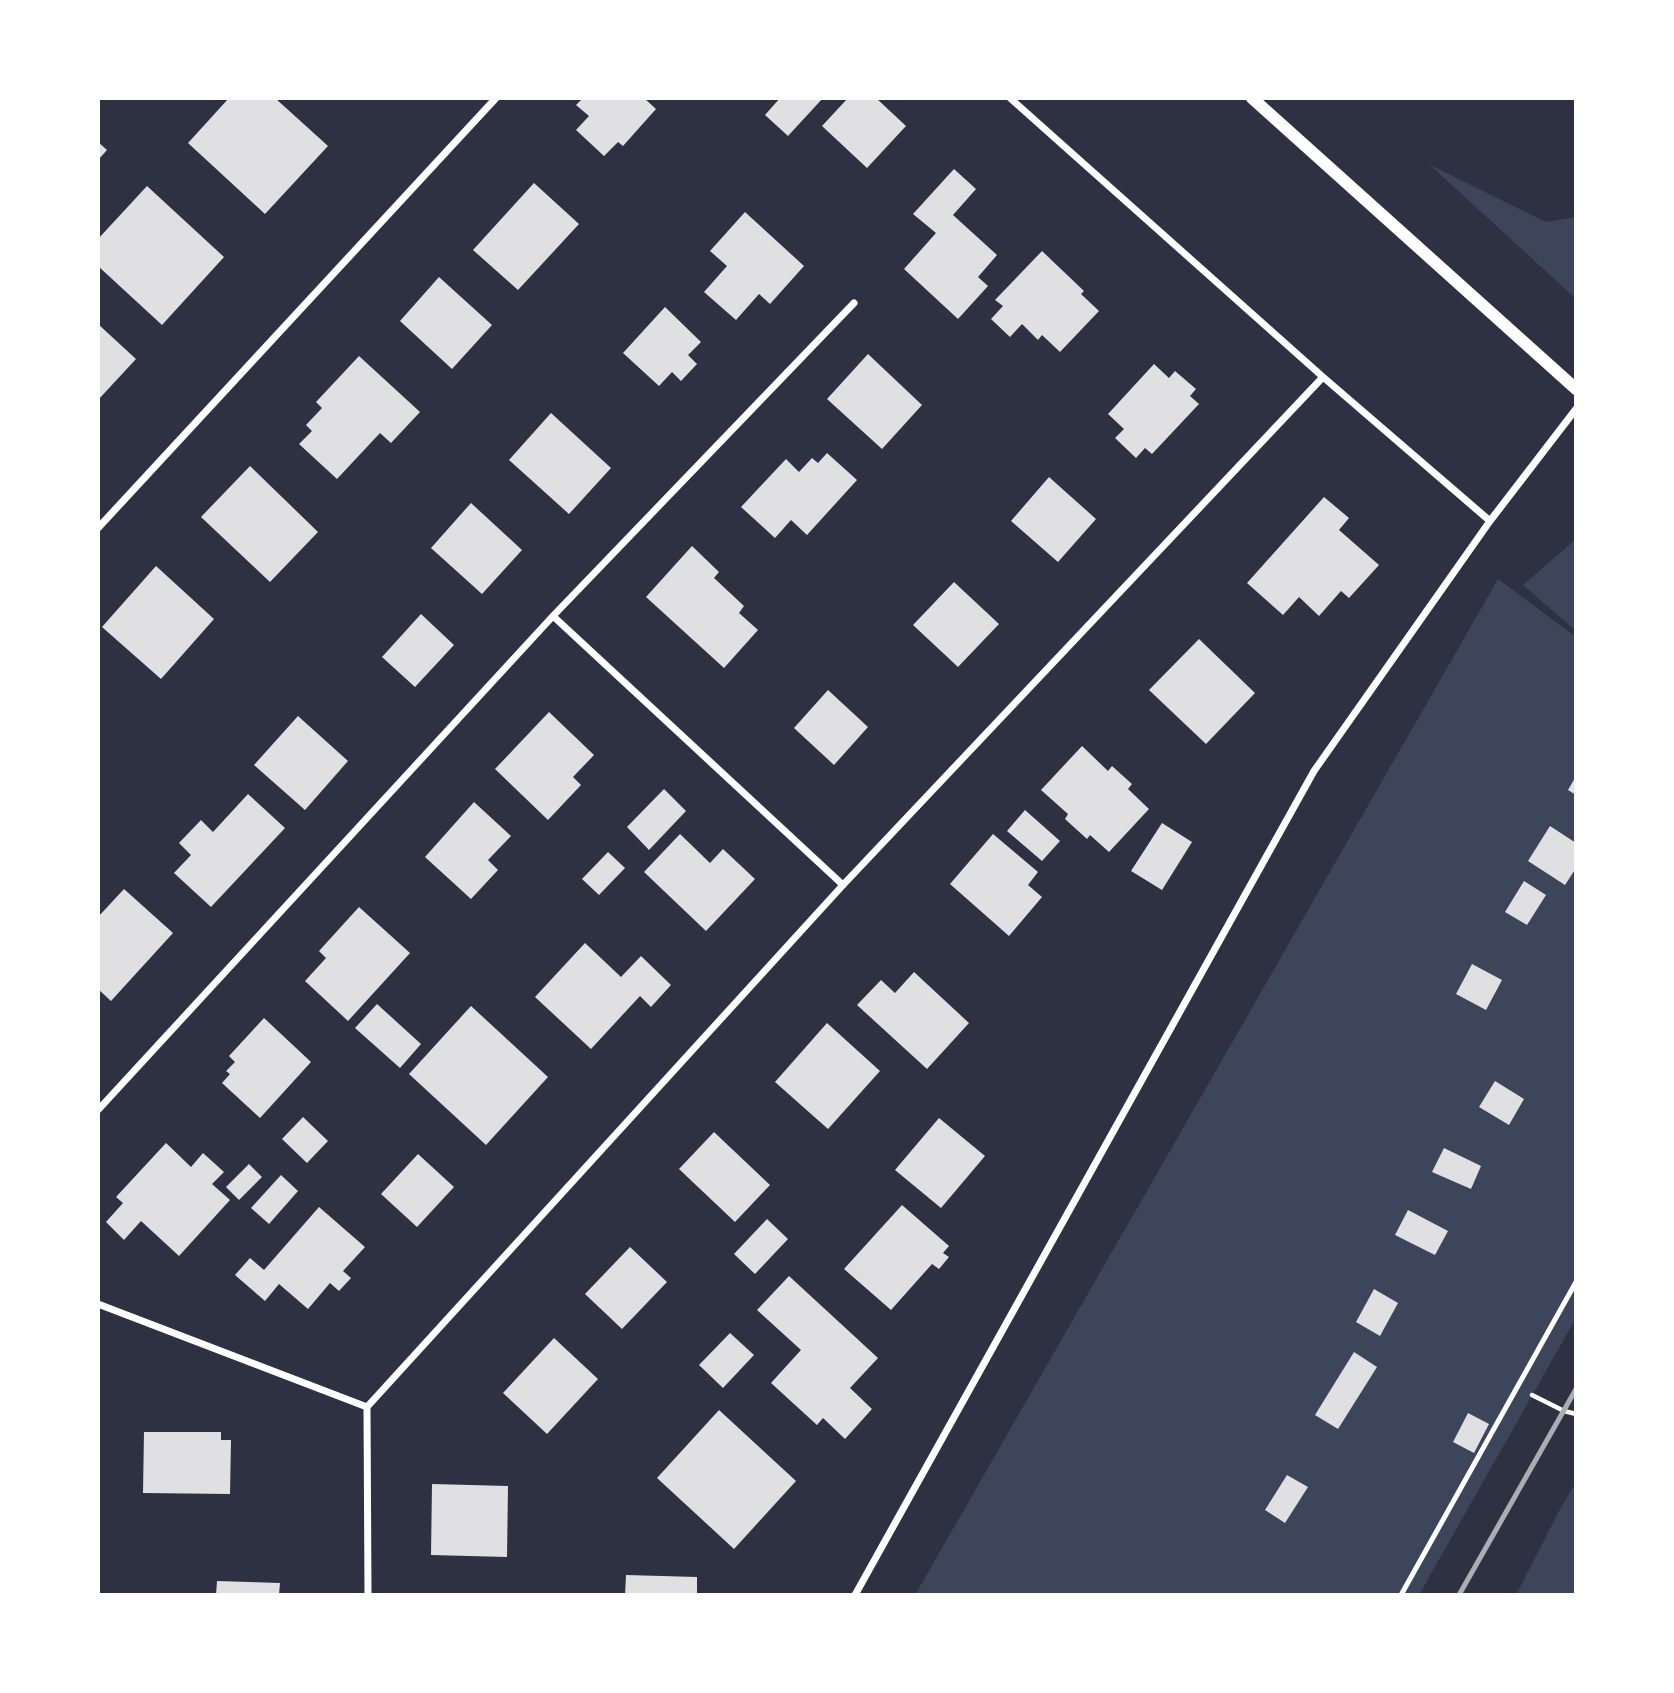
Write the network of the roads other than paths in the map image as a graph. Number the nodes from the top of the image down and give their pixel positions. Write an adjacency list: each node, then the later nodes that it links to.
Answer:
1 (496, 98): 9 (street)
2 (1010, 98): 5 (street)
3 (1252, 98): 6 (street)
4 (854, 303): 10 (street)
5 (1323, 377): 8 (street); 11 (street)
6 (1576, 389)
7 (1576, 409): 8 (street)
8 (1490, 521): 17 (street)
9 (98, 528)
10 (553, 617): 11 (street); 12 (street)
11 (843, 885): 15 (street)
12 (98, 1110)
13 (1576, 1282): 18 (lane)
14 (98, 1304): 15 (street)
15 (367, 1406): 16 (street)
16 (368, 1595)
17 (855, 1595)
18 (1401, 1595)

